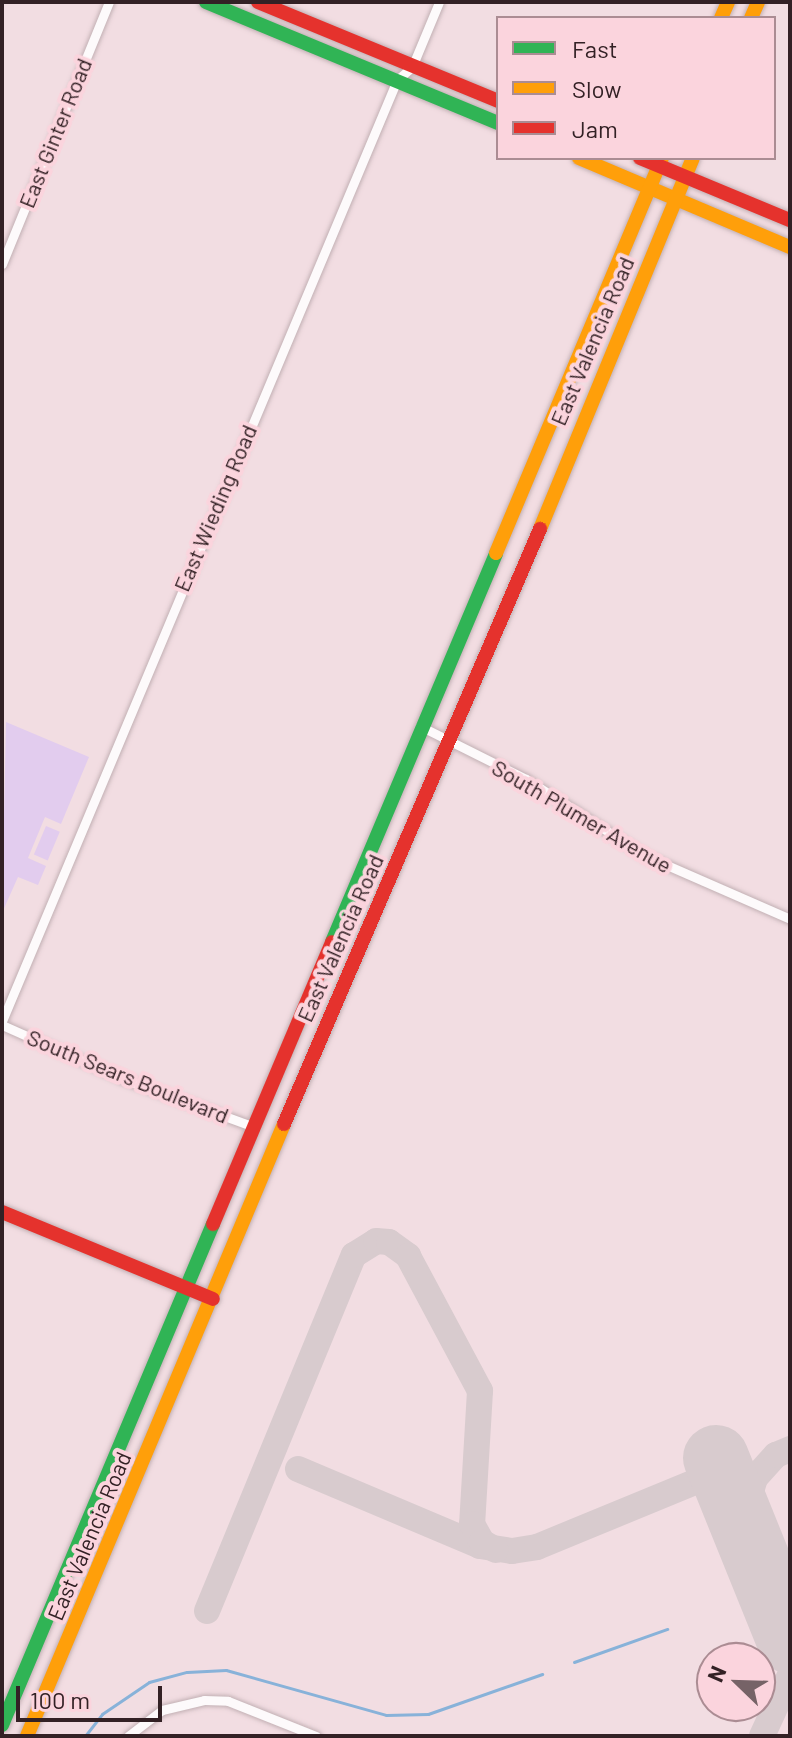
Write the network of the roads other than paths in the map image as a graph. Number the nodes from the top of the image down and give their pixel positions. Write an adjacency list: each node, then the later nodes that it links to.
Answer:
1 (109, 2): 17 (street, East Ginter Road)
2 (206, 2): 6 (main road)
3 (258, 2): 5 (main road)
4 (439, 2): 5 (street, East Wieding Road)
5 (412, 67): 6 (street, East Wieding Road); 7 (main road)
6 (397, 80): 8 (main road); 23 (street, East Wieding Road)
7 (496, 100)
8 (496, 122)
9 (584, 160): 13 (main road)
10 (692, 160): 12 (main road, East Valencia Road)
11 (661, 162): 12 (main road); 13 (main road, East Valencia Road)
12 (685, 177): 14 (main road, East Valencia Road); 15 (main road)
13 (649, 188): 14 (main road); 18 (main road, East Valencia Road)
14 (676, 199): 16 (main road); 19 (main road, East Valencia Road)
15 (790, 220)
16 (790, 247)
17 (2, 264)
18 (543, 437): 19 (main road); 20 (main road, East Valencia Road)
19 (571, 448): 21 (main road, East Valencia Road)
20 (420, 726): 21 (street, South Plumer Avenue); 24 (main road, East Valencia Road)
21 (451, 743): 22 (street, South Plumer Avenue); 27 (main road, East Valencia Road)
22 (790, 919)
23 (2, 1023): 24 (street, South Sears Boulevard)
24 (254, 1127): 26 (main road, East Valencia Road)
25 (2, 1212): 26 (main road)
26 (184, 1289): 27 (main road); 28 (main road, East Valencia Road)
27 (213, 1299): 29 (main road, East Valencia Road)
28 (72, 1558): 29 (main road); 30 (main road, East Valencia Road)
29 (99, 1569): 31 (main road, East Valencia Road)
30 (2, 1725)
31 (27, 1736)
32 (128, 1736): 33 (street)
33 (316, 1736)

